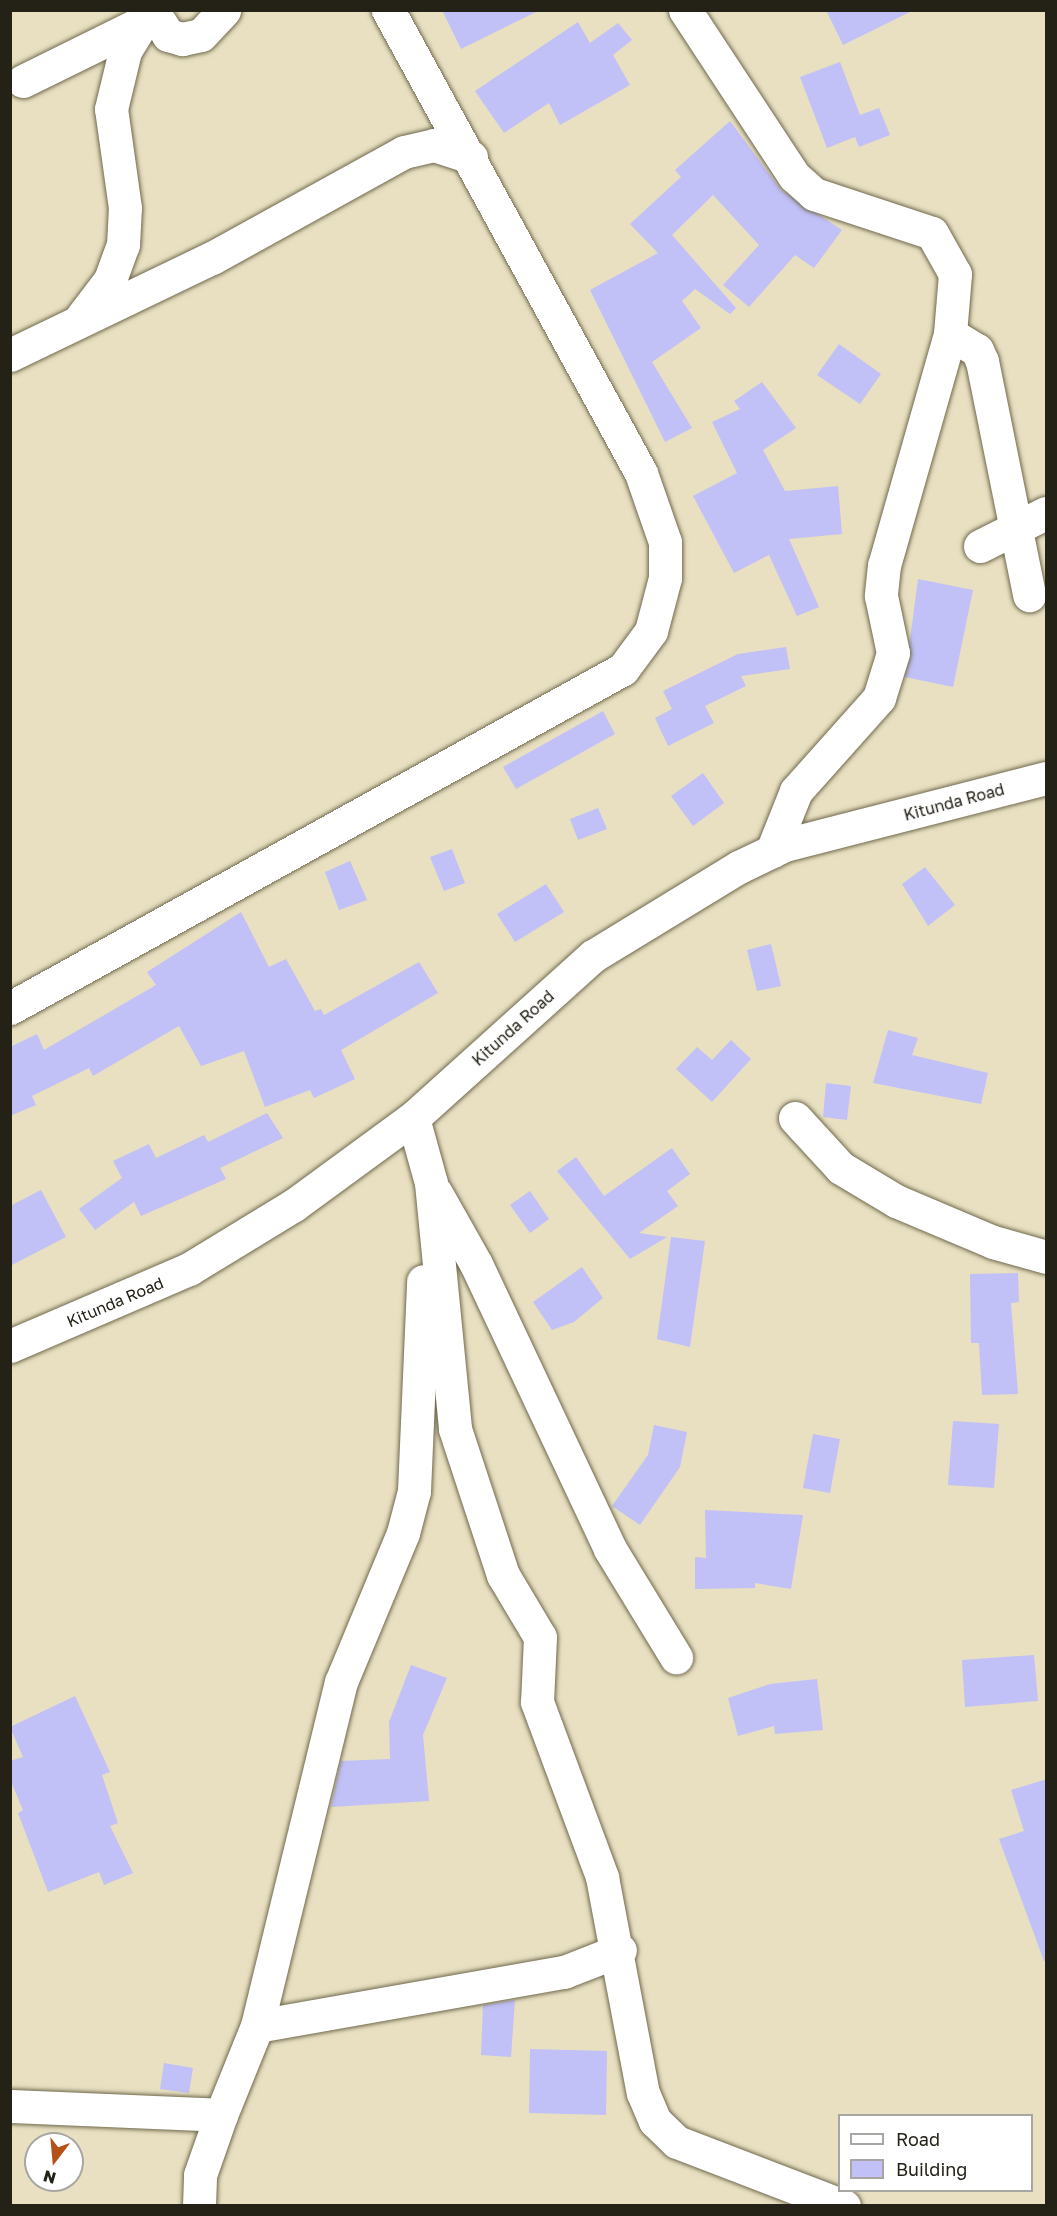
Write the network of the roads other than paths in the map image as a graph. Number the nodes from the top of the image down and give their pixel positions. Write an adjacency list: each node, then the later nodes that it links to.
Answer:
1 (224, 10): 4 (street)
2 (388, 10): 6 (street)
3 (685, 10): 8 (street)
4 (146, 15): 5 (street); 7 (street)
5 (23, 81)
6 (471, 157): 7 (street); 16 (street)
7 (74, 325): 9 (street)
8 (950, 334): 11 (street); 15 (street)
9 (10, 355)
10 (1047, 513): 11 (street)
11 (1013, 530): 12 (street); 13 (street)
12 (980, 546)
13 (1029, 595)
14 (1047, 778): 15 (street, Kitunda Road)
15 (772, 851): 17 (street, Kitunda Road)
16 (10, 1008)
17 (413, 1118): 19 (street); 21 (street, Kitunda Road)
18 (795, 1118): 20 (street)
19 (430, 1184): 22 (street); 23 (street); 24 (street)
20 (1047, 1257)
21 (10, 1346)
22 (676, 1657)
23 (620, 1950): 24 (street); 28 (street)
24 (257, 2026): 26 (street)
25 (10, 2106): 26 (street)
26 (222, 2115): 27 (street)
27 (199, 2205)
28 (844, 2205)

